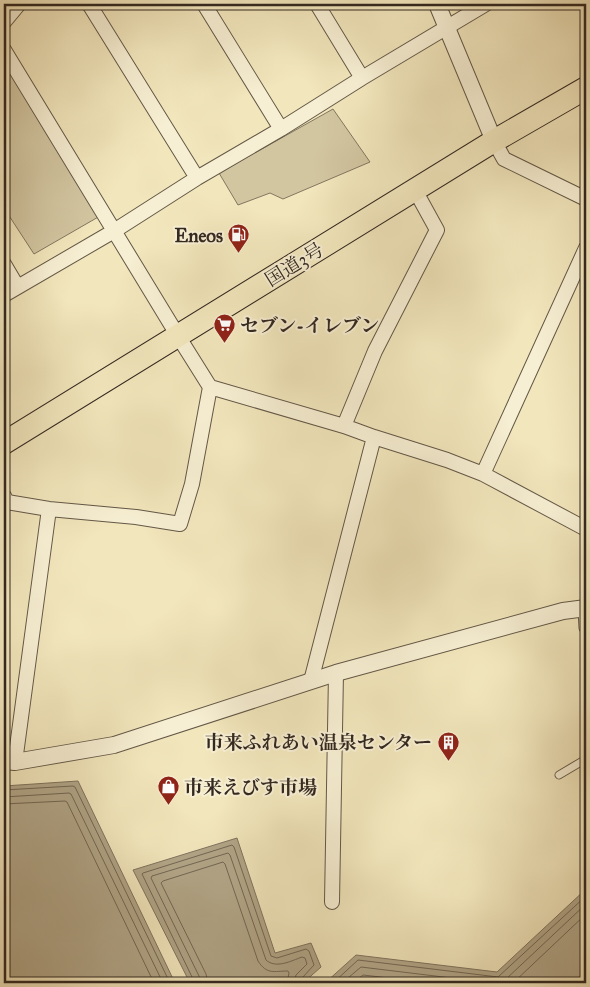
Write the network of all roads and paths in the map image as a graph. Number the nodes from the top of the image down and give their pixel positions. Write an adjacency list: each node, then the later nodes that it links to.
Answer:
1 (19, 4): 7 (street)
2 (89, 4): 14 (street)
3 (204, 4): 12 (street)
4 (317, 4): 10 (street)
5 (437, 4): 8 (street)
6 (486, 4): 8 (street)
7 (4, 22)
8 (446, 28): 10 (street); 13 (street)
9 (4, 50): 17 (street)
10 (362, 78): 12 (street)
11 (586, 88): 13 (highway, 国道3号)
12 (281, 128): 14 (street)
13 (494, 141): 15 (highway, 国道3号); 16 (street)
14 (197, 178): 17 (street)
15 (415, 190): 22 (highway, 国道3号); 24 (street)
16 (586, 199)
17 (114, 231): 20 (street); 22 (street)
18 (586, 248): 27 (street)
19 (4, 264): 20 (street)
20 (17, 286): 21 (street)
21 (4, 295)
22 (178, 336): 23 (street); 26 (highway, 国道3号)
23 (210, 387): 24 (street); 29 (street)
24 (344, 426): 25 (street)
25 (374, 437): 27 (street); 34 (street)
26 (4, 443)
27 (483, 474): 30 (street)
28 (5, 502): 29 (street)
29 (49, 509): 36 (street)
30 (586, 529)
31 (584, 608): 32 (lane); 33 (street)
32 (586, 628)
33 (336, 673): 34 (street); 38 (street)
34 (311, 681): 36 (street)
35 (586, 759): 37 (lane)
36 (10, 761)
37 (559, 775)
38 (332, 902)

